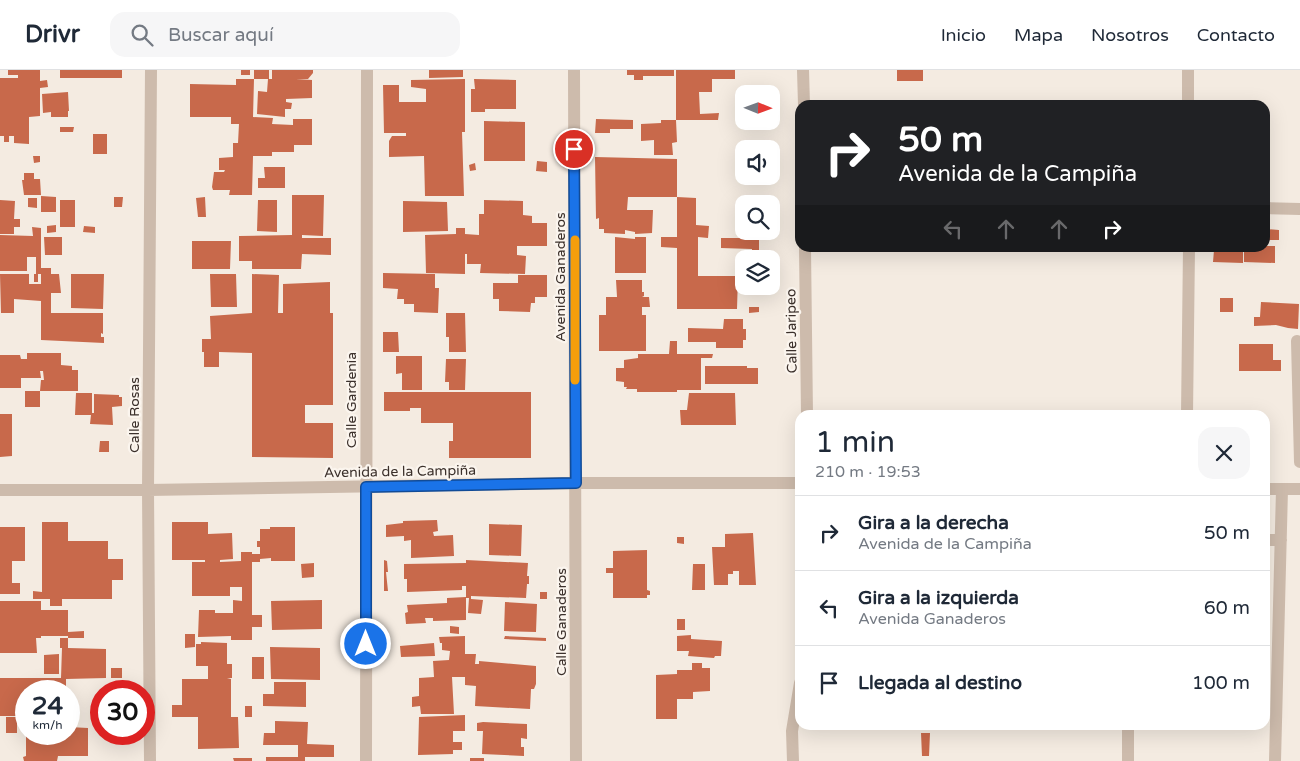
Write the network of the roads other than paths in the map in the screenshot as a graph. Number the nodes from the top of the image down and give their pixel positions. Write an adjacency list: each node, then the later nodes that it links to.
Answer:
1 (151, 70): 23 (street, Calle Rosas)
2 (367, 70): 18 (street, Calle Gardenia)
3 (574, 70): 16 (street, Avenida Ganaderos)
4 (803, 70): 6 (street)
5 (1188, 70): 7 (street)
6 (804, 100)
7 (1188, 100)
8 (1270, 208): 9 (street)
9 (1300, 209)
10 (805, 252): 13 (street, Calle Jaripeo)
11 (1189, 252): 14 (street)
12 (1297, 341): 15 (street)
13 (807, 410)
14 (1187, 410)
15 (1300, 462)
16 (576, 483): 17 (street, Avenida de la Campiña); 18 (street, Avenida de la Campiña); 30 (street, Calle Ganaderos)
17 (795, 483)
18 (366, 487): 23 (street, Avenida de la Campiña); 29 (street, Calle Gardenia)
19 (1270, 489): 20 (street)
20 (1282, 489): 21 (street); 25 (street)
21 (1300, 489)
22 (0, 490): 23 (street, Avenida de la Campiña)
23 (148, 490): 28 (street, Calle Rosas)
24 (1270, 540): 25 (street)
25 (1280, 540): 33 (street)
26 (795, 713): 31 (street)
27 (1128, 730): 32 (street)
28 (150, 761)
29 (366, 761)
30 (576, 761)
31 (793, 761)
32 (1128, 761)
33 (1275, 761)

